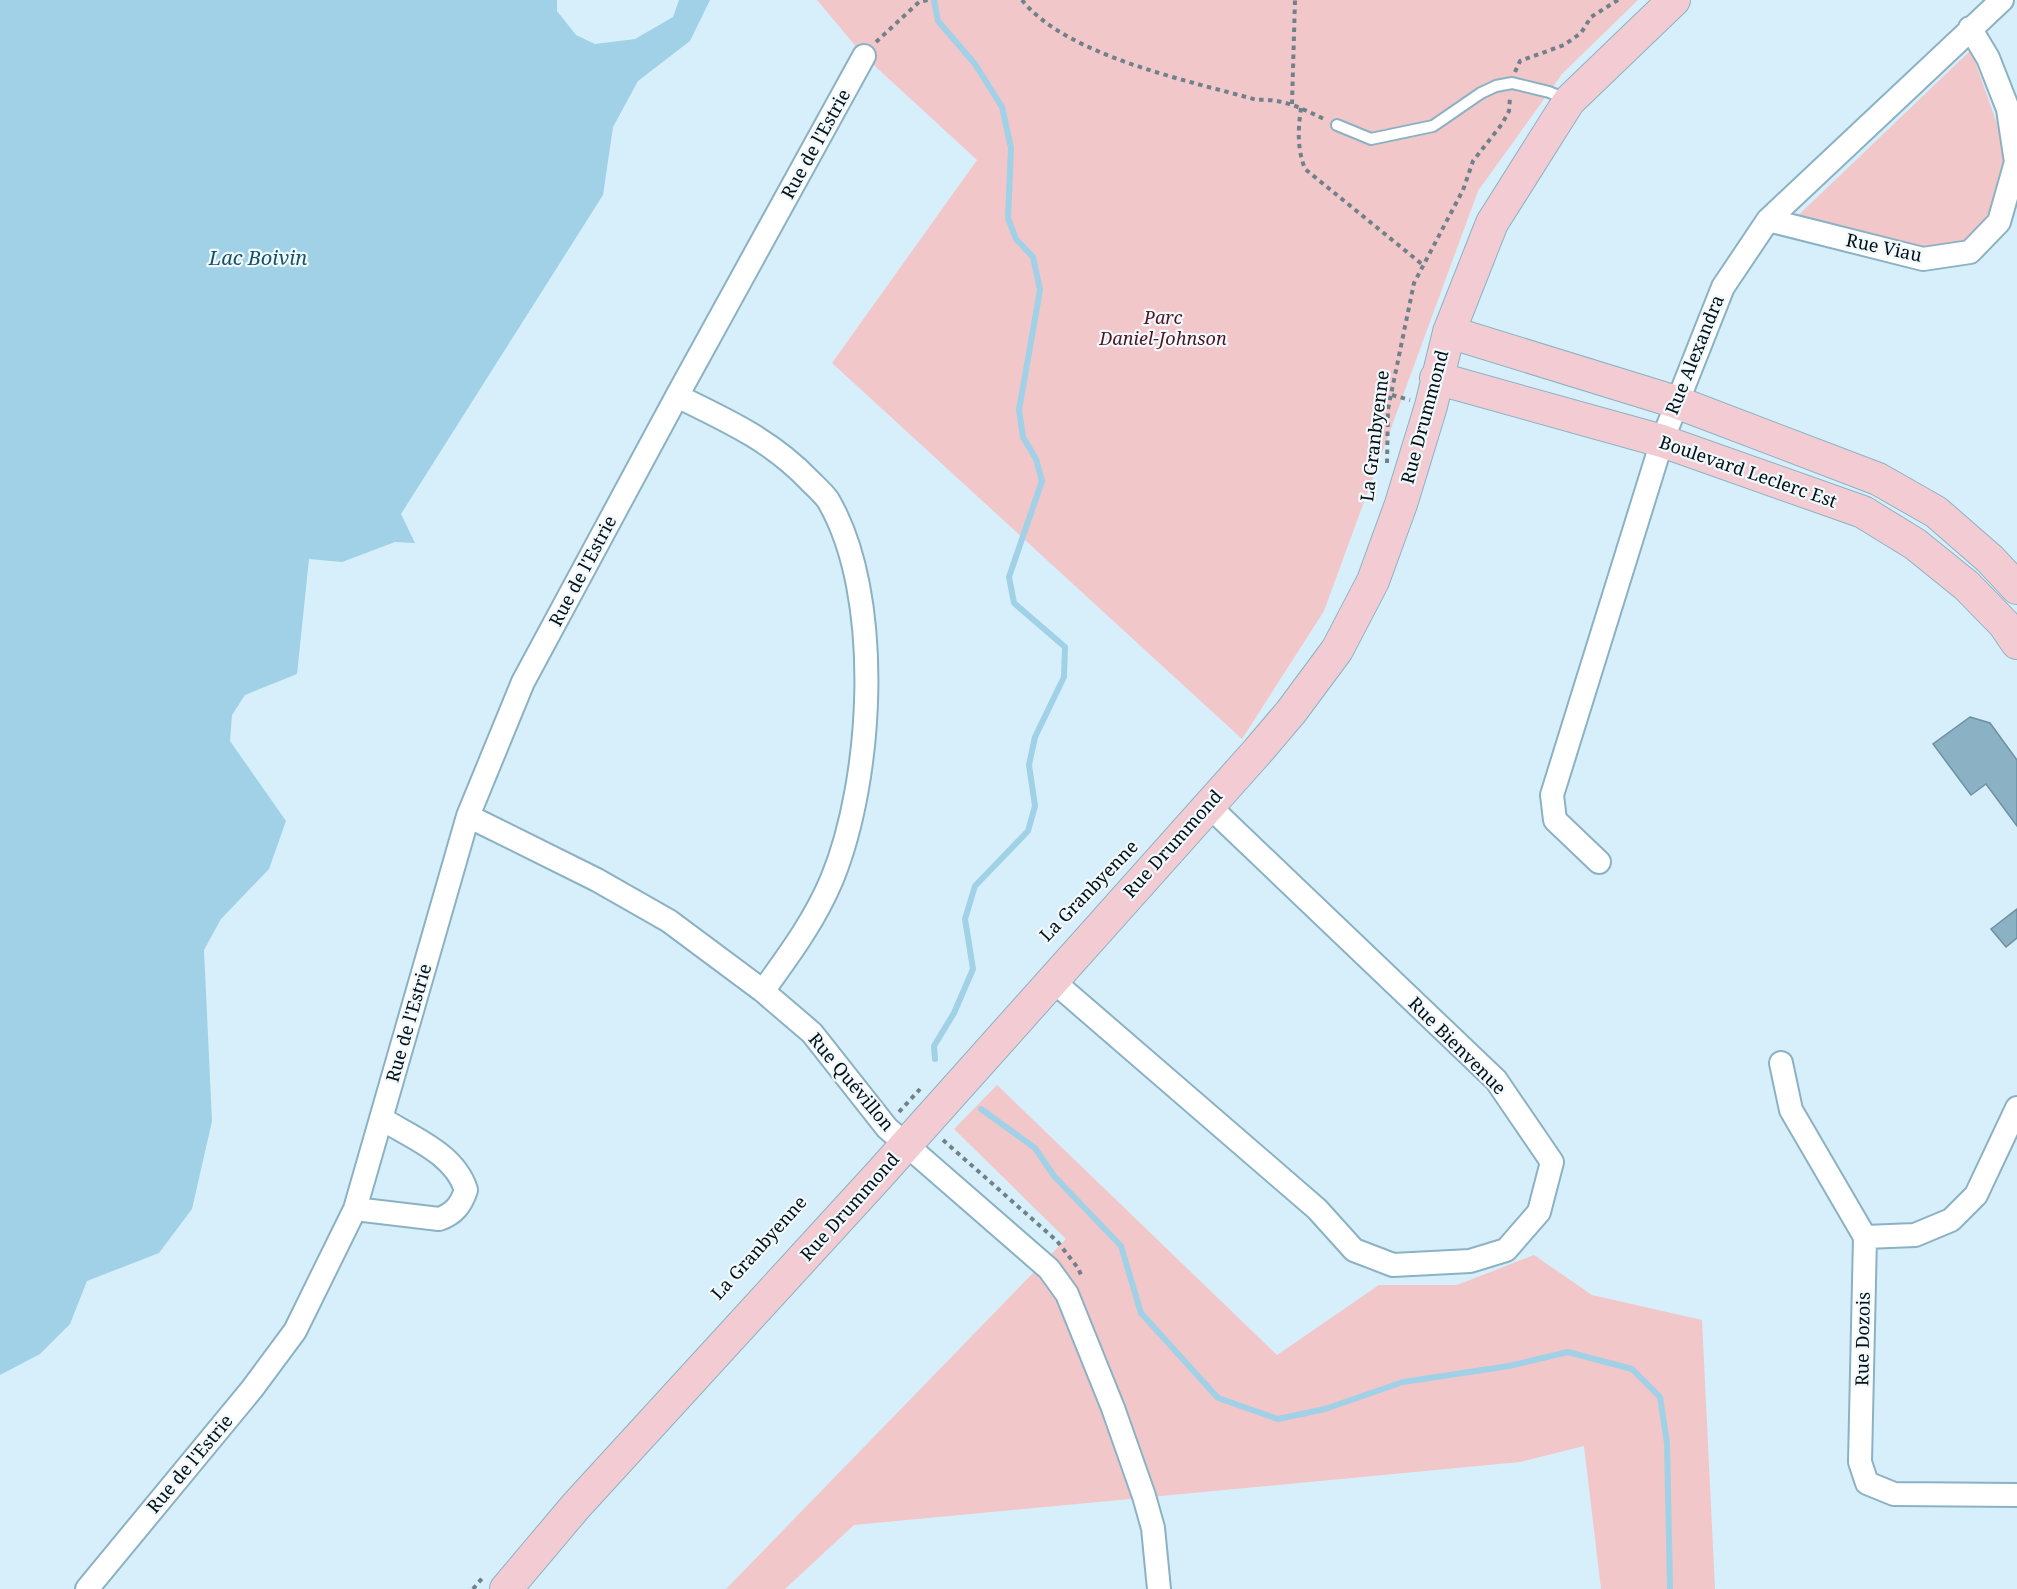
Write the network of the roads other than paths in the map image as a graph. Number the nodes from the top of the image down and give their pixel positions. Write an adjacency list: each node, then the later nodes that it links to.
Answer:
1 (1674, 0): 5 (street, Rue Drummond)
2 (2002, 0): 3 (street, Rue Alexandra)
3 (1970, 28): 7 (street, Rue Alexandra); 7 (street, Rue Viau)
4 (864, 56): 10 (street, Rue de l'Estrie)
5 (1569, 101): 6 (lane); 8 (street, Rue Drummond)
6 (1337, 125)
7 (1768, 220): 11 (street, Rue Alexandra)
8 (1449, 332): 9 (street, Rue Drummond); 11 (street, Boulevard Leclerc Est)
9 (1436, 378): 12 (street, Boulevard Leclerc Est); 15 (street, Rue Drummond)
10 (677, 396): 16 (street, Rue de l'Estrie); 19 (street)
11 (1676, 402): 12 (street, Rue Alexandra); 13 (street, Boulevard Leclerc Est)
12 (1662, 441): 14 (street, Boulevard Leclerc Est); 17 (street, Rue Alexandra)
13 (2017, 588)
14 (2017, 643)
15 (1208, 805): 18 (street, Rue Drummond); 18 (street, Rue Bienvenue)
16 (468, 816): 19 (street, Rue Quévillon); 22 (street, Rue de l'Estrie)
17 (1599, 862)
18 (1052, 980): 23 (street, Rue Drummond)
19 (764, 991): 23 (street, Rue Quévillon)
20 (1781, 1063): 25 (street)
21 (2017, 1108): 25 (street)
22 (382, 1119): 24 (street, Rue de l'Estrie); 24 (street)
23 (896, 1136): 27 (street, Rue Drummond); 29 (street, Rue Quévillon)
24 (355, 1209): 28 (street, Rue de l'Estrie)
25 (1866, 1238): 26 (street, Rue Dozois)
26 (2017, 1495)
27 (497, 1580)
28 (87, 1589)
29 (1159, 1589)

